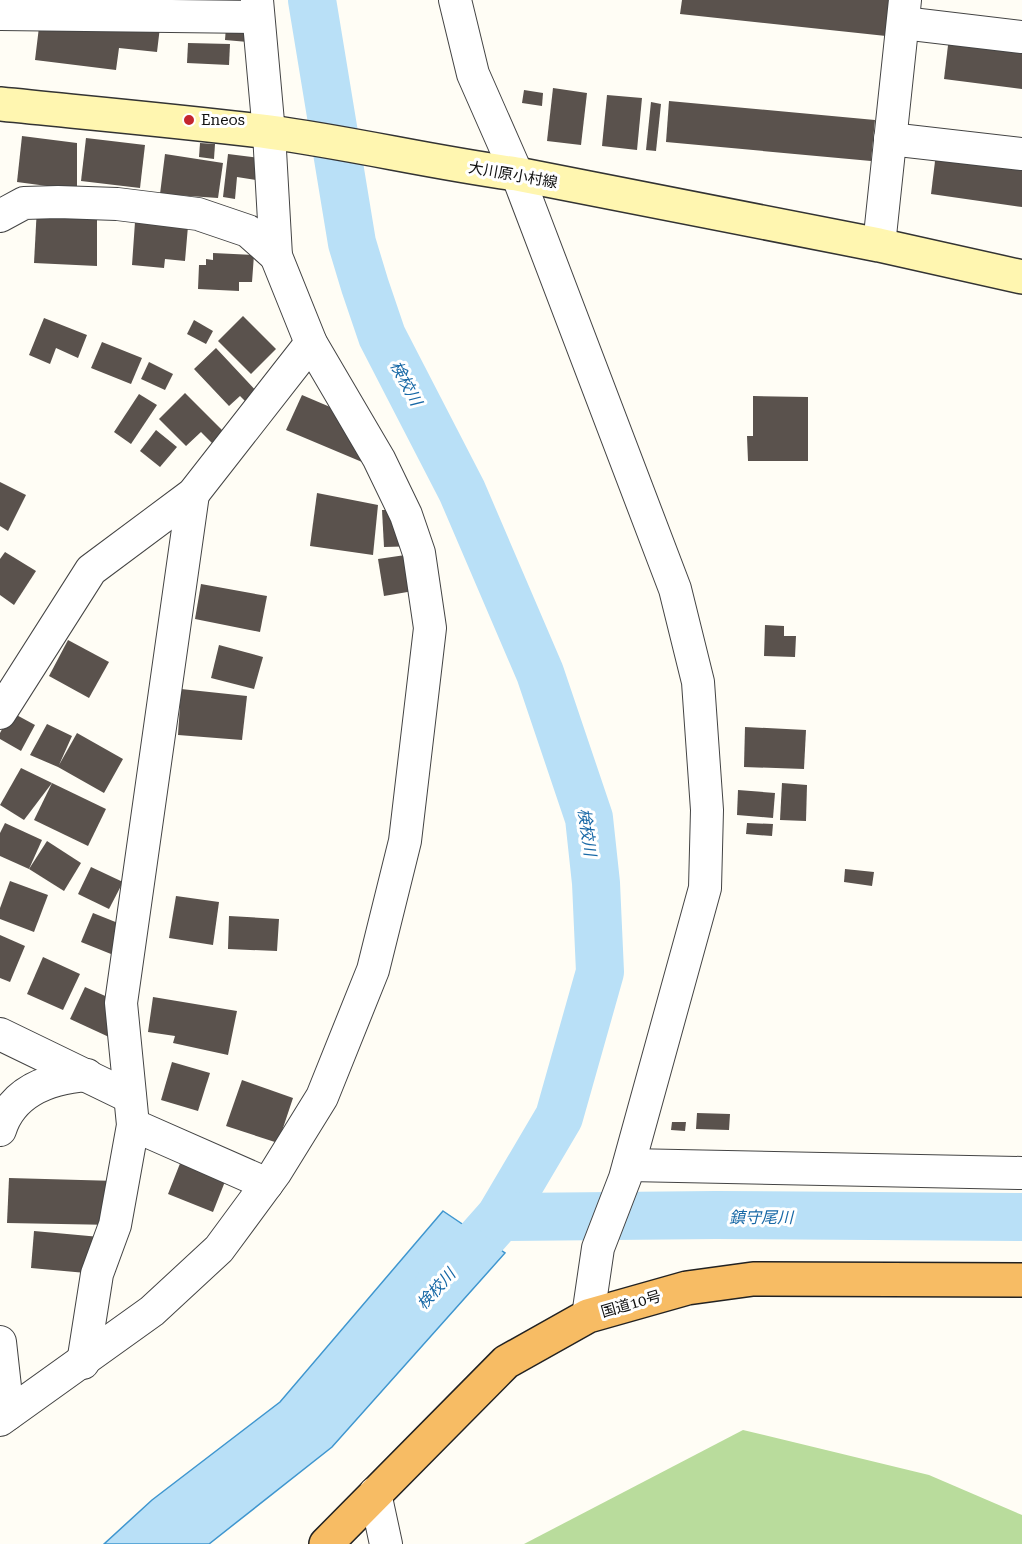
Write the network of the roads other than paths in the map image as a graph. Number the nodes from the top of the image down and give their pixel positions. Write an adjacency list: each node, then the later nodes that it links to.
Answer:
1 (455, 0): 10 (street)
2 (257, 9): 4 (street); 7 (street)
3 (904, 12): 5 (street); 8 (street)
4 (0, 14)
5 (1022, 37)
6 (0, 104): 7 (main road, 大川原小村線)
7 (269, 133): 10 (main road, 大川原小村線); 13 (street)
8 (890, 139): 9 (street); 12 (street)
9 (1022, 154)
10 (517, 174): 12 (main road, 大川原小村線); 22 (street)
11 (0, 216): 13 (street)
12 (879, 245): 14 (main road, 大川原小村線)
13 (276, 256): 15 (street)
14 (1022, 277)
15 (311, 343): 16 (street); 24 (street)
16 (193, 494): 17 (street); 20 (street)
17 (0, 713)
18 (0, 1034): 19 (street)
19 (87, 1075): 20 (street); 21 (street)
20 (132, 1111): 24 (street); 28 (street)
21 (0, 1130)
22 (627, 1172): 23 (street); 26 (street)
23 (1022, 1173)
24 (267, 1184): 28 (street)
25 (1022, 1280): 26 (highway, 国道10号)
26 (588, 1316): 30 (highway, 国道10号)
27 (0, 1342): 29 (street)
28 (82, 1363): 29 (street)
29 (4, 1417)
30 (375, 1493): 31 (highway, 国道10号); 32 (street)
31 (326, 1544)
32 (386, 1544)

